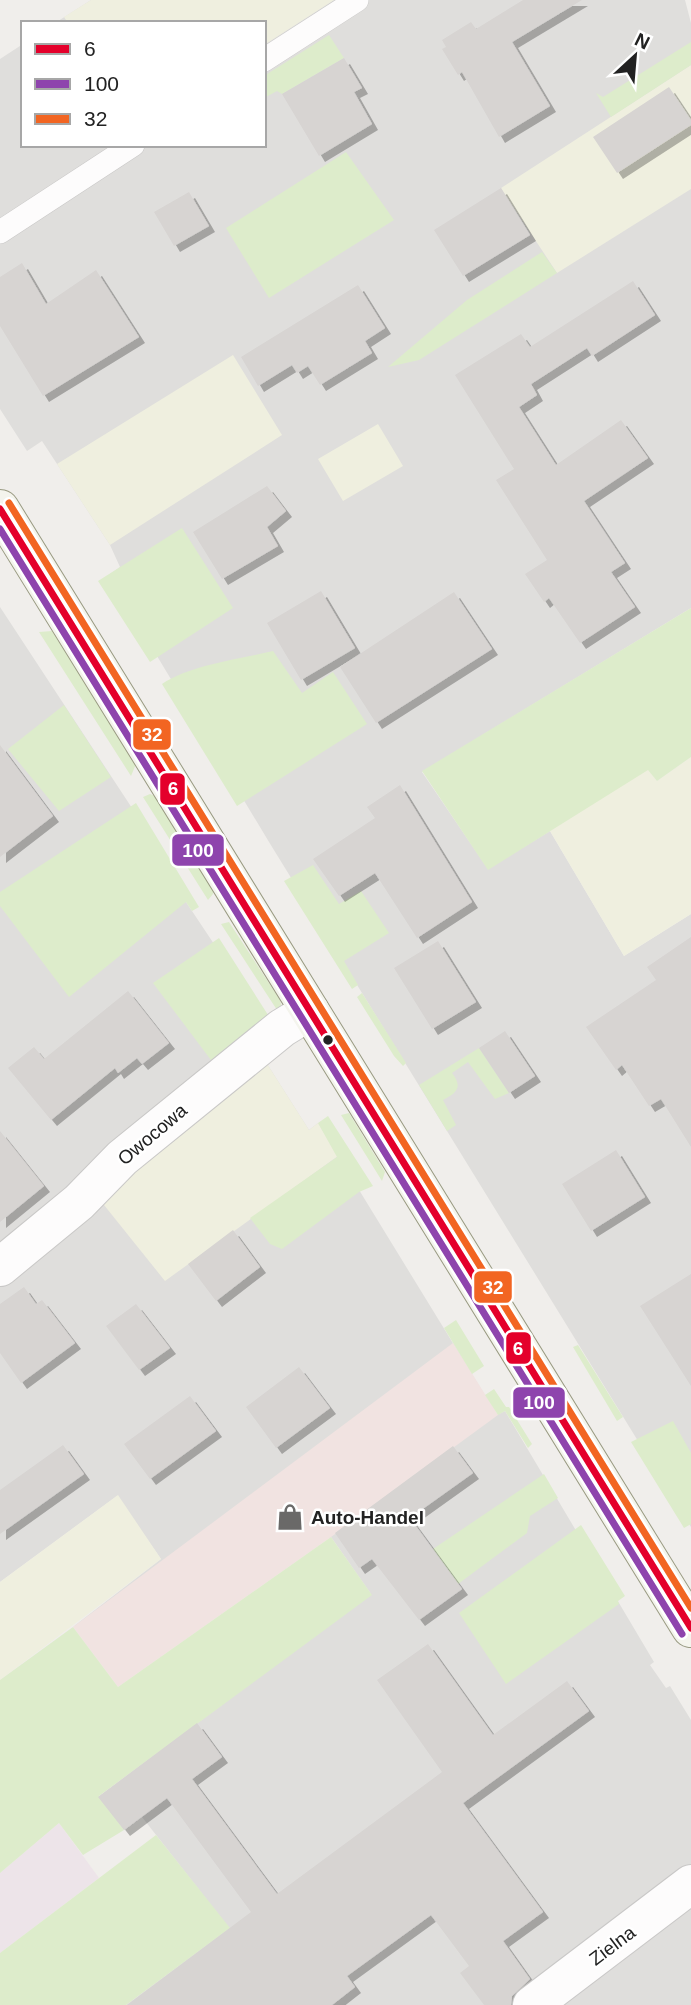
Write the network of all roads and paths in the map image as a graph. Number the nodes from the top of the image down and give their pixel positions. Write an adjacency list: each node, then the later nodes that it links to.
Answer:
1 (356, 0): 2 (lane)
2 (266, 59)
3 (130, 147): 4 (lane)
4 (0, 232)
5 (0, 509): 6 (main road)
6 (310, 1011): 7 (street, Owocowa); 8 (main road)
7 (0, 1267)
8 (691, 1628)
9 (691, 1884): 10 (street, Zielna)
10 (532, 2005)

